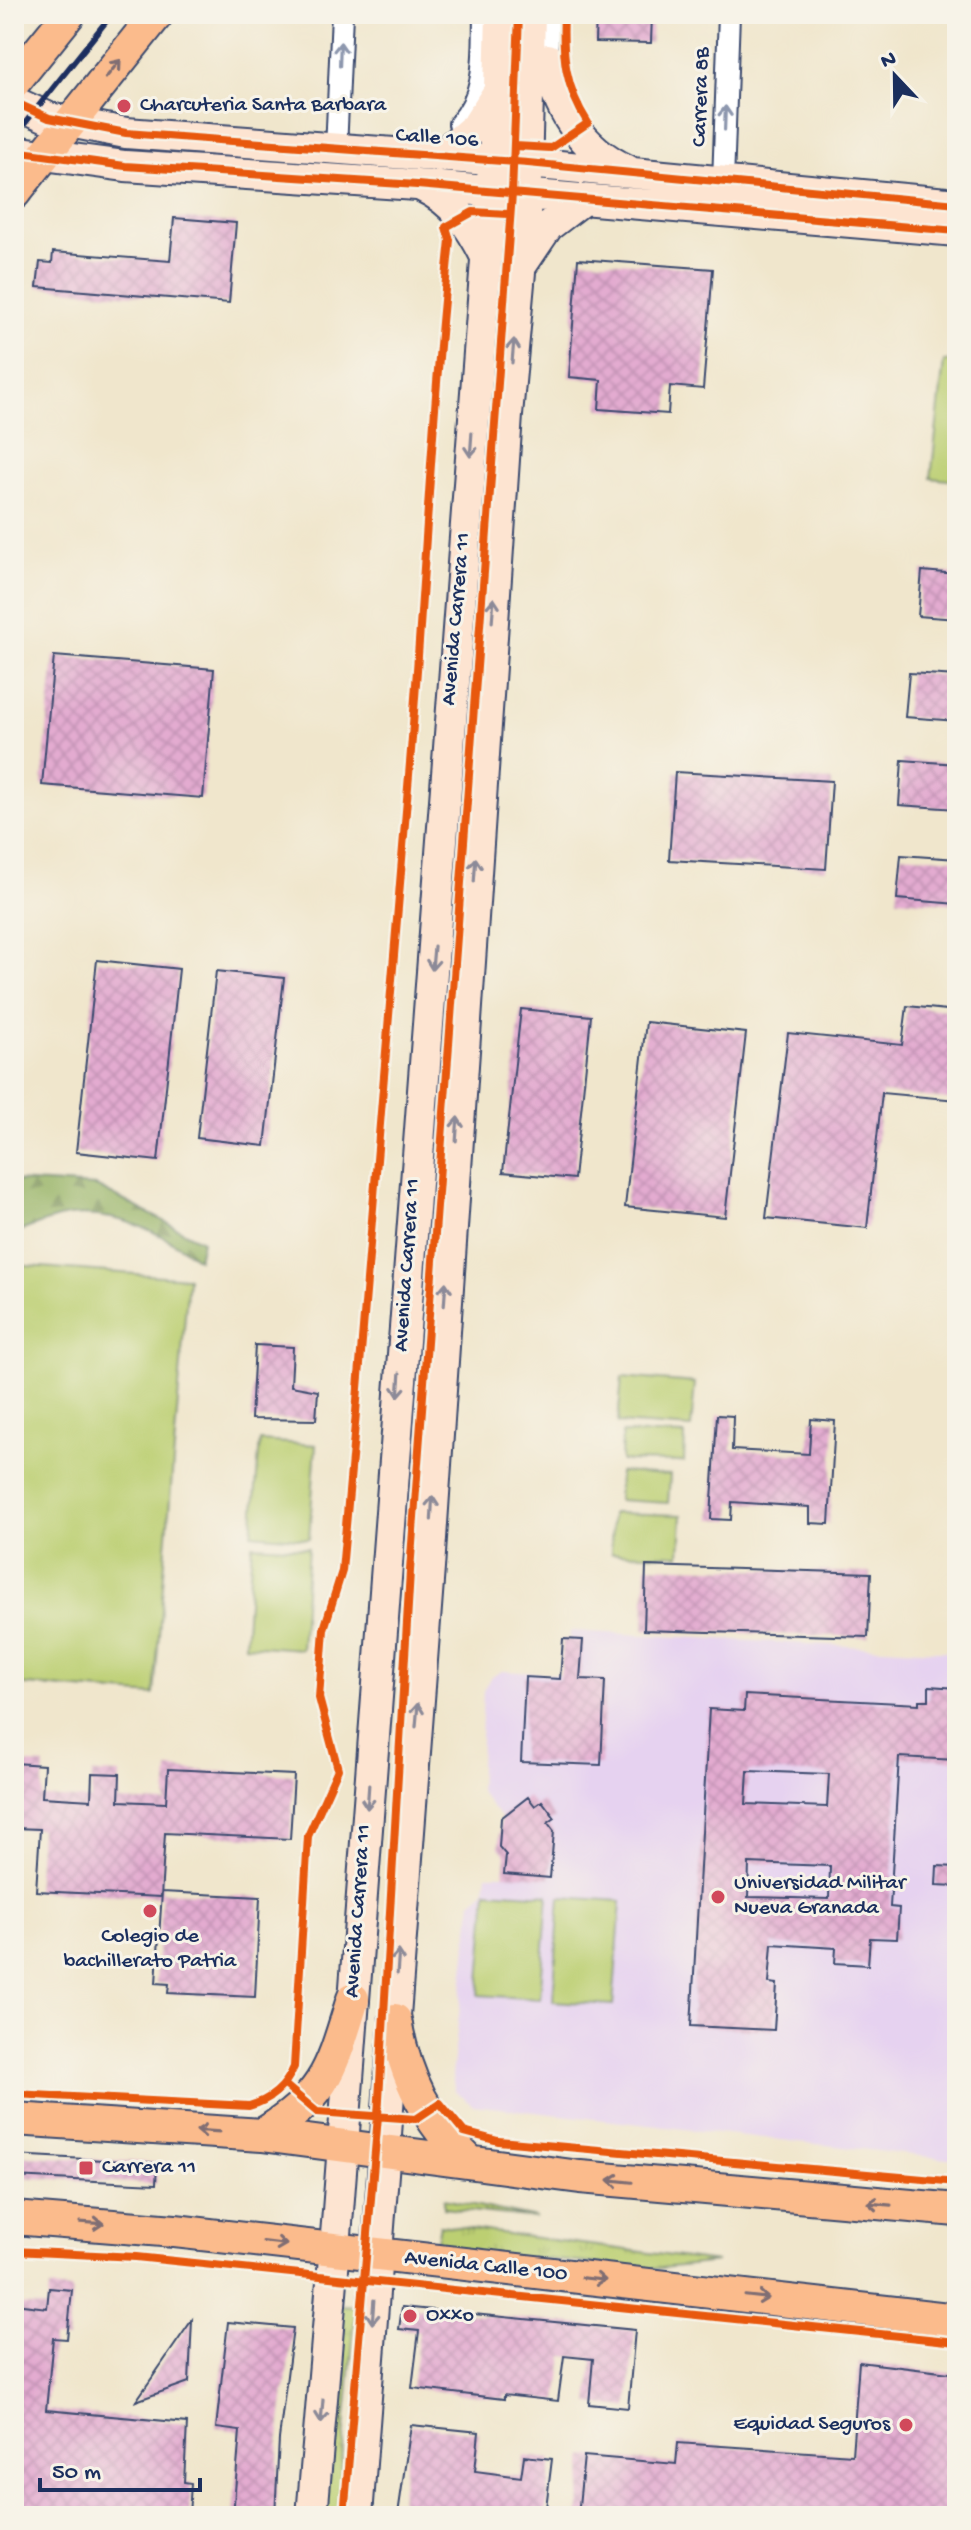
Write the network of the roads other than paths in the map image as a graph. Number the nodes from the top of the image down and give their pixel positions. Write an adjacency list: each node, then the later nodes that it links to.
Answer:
1 (69, 14): 10 (main road)
2 (157, 14): 13 (main road, one-way to 2)
3 (342, 14): 14 (street, one-way to 3)
4 (484, 14): 16 (street)
5 (501, 14): 11 (main road, Avenida Carrera 11)
6 (530, 14): 19 (main road, Avenida Carrera 11)
7 (549, 14): 9 (street)
8 (729, 14): 21 (street, Carrera 8B, one-way to 8)
9 (548, 59): 19 (street); 20 (main road)
10 (14, 82)
11 (499, 89): 17 (main road); 18 (main road, Avenida Carrera 11)
12 (14, 102): 13 (main road, Calle 106)
13 (69, 123): 14 (main road, Calle 106); 15 (main road)
14 (336, 150): 16 (main road, Calle 106)
15 (29, 153): 22 (main road); 24 (main road)
16 (405, 155): 17 (main road, Calle 106)
17 (440, 157): 18 (main road, Calle 106)
18 (493, 161): 19 (main road, Calle 106); 23 (main road, Avenida Carrera 11)
19 (528, 163): 20 (main road, Calle 106); 25 (main road, Avenida Carrera 11)
20 (637, 174): 21 (main road, Calle 106)
21 (723, 182): 27 (main road, Calle 106)
22 (417, 185): 23 (main road); 29 (main road)
23 (490, 192): 25 (main road); 29 (main road, Avenida Carrera 11)
24 (14, 193)
25 (526, 194): 26 (main road); 30 (main road, Avenida Carrera 11)
26 (582, 200): 28 (main road); 30 (main road)
27 (957, 204)
28 (957, 231)
29 (485, 255): 31 (main road, Avenida Carrera 11, one-way to 31)
30 (520, 273): 32 (main road, Avenida Carrera 11, one-way to 30)
31 (353, 1999): 34 (main road); 35 (main road, Avenida Carrera 11)
32 (395, 2020): 36 (main road, Avenida Carrera 11); 37 (main road)
33 (14, 2119): 34 (main road, one-way to 33)
34 (262, 2135): 35 (main road)
35 (343, 2145): 36 (main road); 40 (main road, Avenida Carrera 11)
36 (385, 2150): 37 (main road); 41 (main road, Avenida Carrera 11)
37 (470, 2162): 38 (main road, one-way to 37)
38 (957, 2210)
39 (14, 2218): 40 (main road, Avenida Calle 100, one-way to 40)
40 (335, 2250): 41 (main road, Avenida Calle 100); 43 (main road, Avenida Carrera 11, one-way to 43)
41 (377, 2255): 42 (main road, Avenida Calle 100, one-way to 42); 44 (main road, Avenida Carrera 11, one-way to 44)
42 (957, 2320)
43 (312, 2516)
44 (357, 2516)

